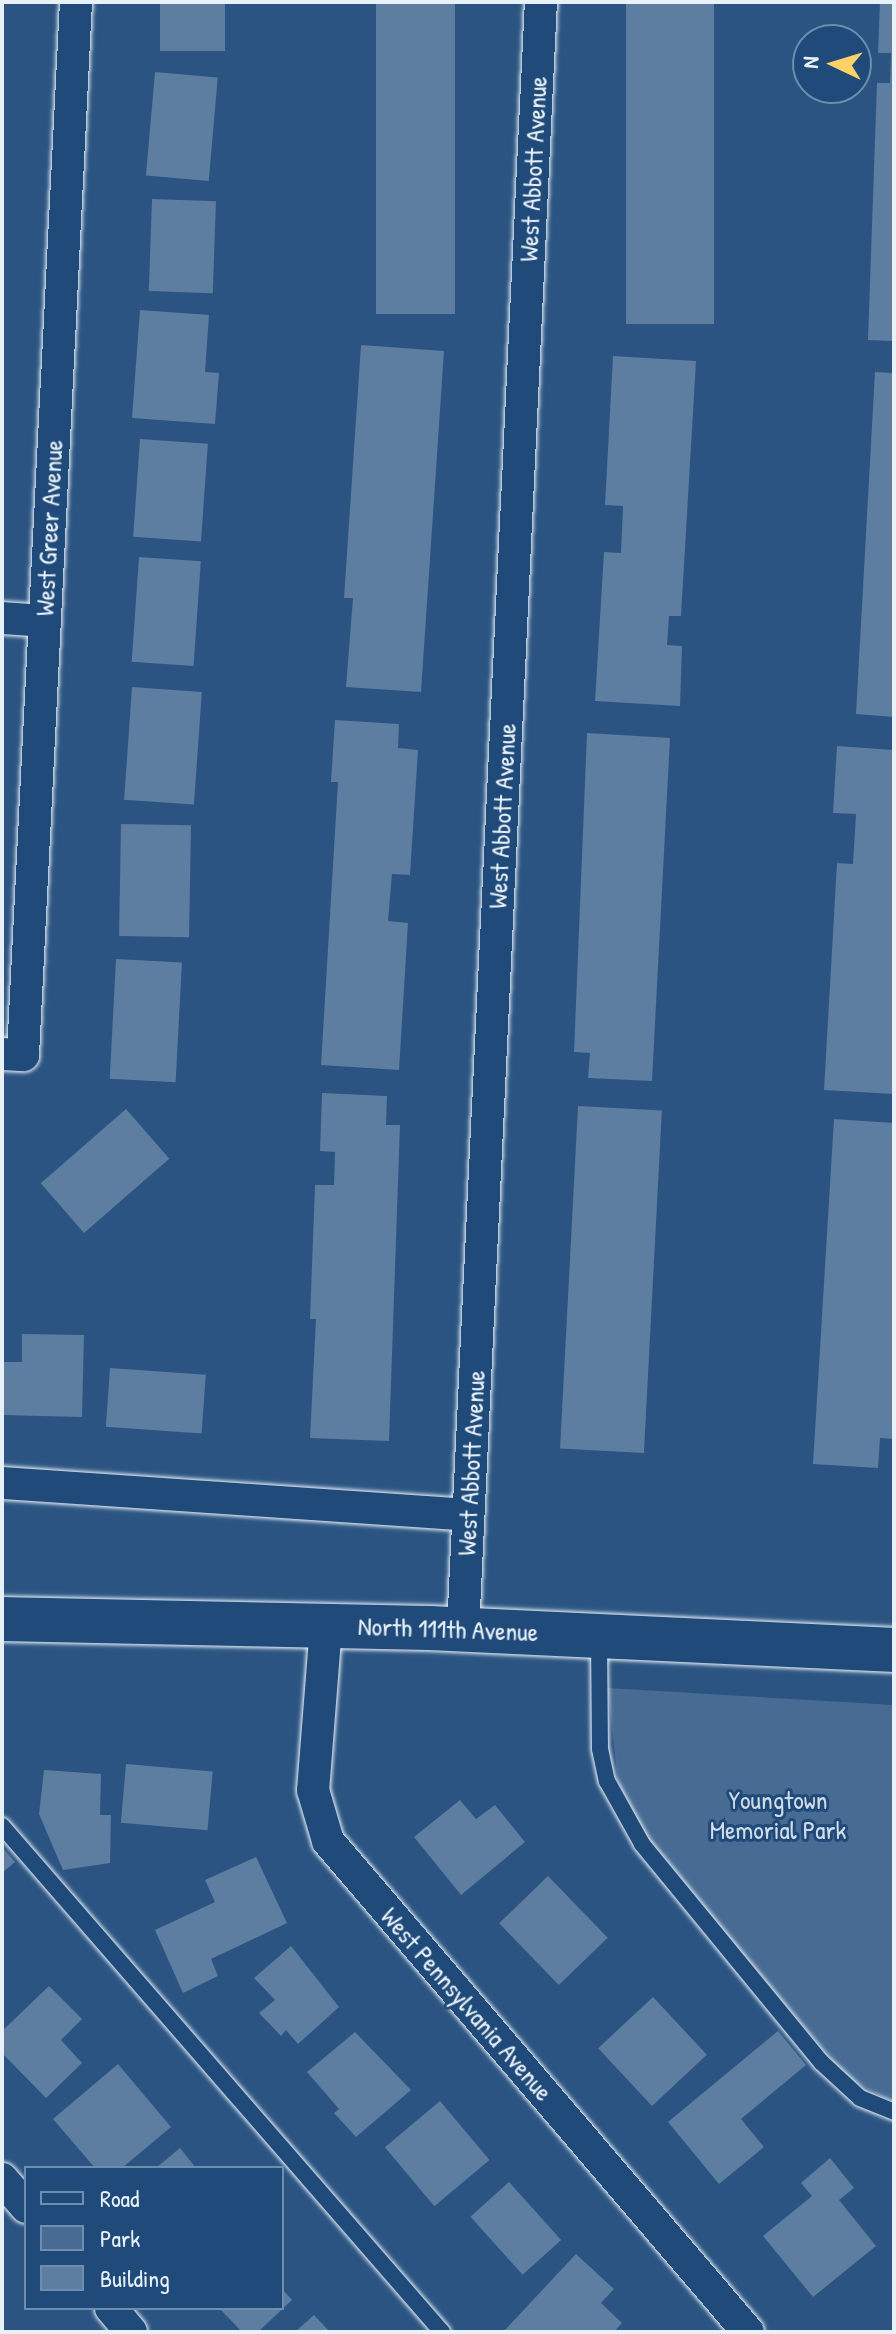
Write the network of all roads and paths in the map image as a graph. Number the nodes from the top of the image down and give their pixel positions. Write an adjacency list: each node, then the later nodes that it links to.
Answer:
1 (76, 2): 4 (street, West Greer Avenue)
2 (541, 2): 7 (street, West Abbott Avenue)
3 (2, 618): 4 (street)
4 (45, 621): 5 (street, West Greer Avenue)
5 (13, 1054)
6 (2, 1483): 7 (street)
7 (468, 1515): 10 (street, West Abbott Avenue)
8 (2, 1619): 9 (street, North 111th Avenue)
9 (326, 1626): 10 (street, North 111th Avenue); 20 (street, West Pennsylvania Avenue)
10 (463, 1630): 11 (street, North 111th Avenue)
11 (599, 1634): 12 (street, North 111th Avenue); 14 (lane)
12 (894, 1650)
13 (2, 1826): 19 (lane)
14 (894, 2112)
15 (2, 2179): 16 (street)
16 (24, 2205)
17 (113, 2310): 18 (street)
18 (131, 2332)
19 (442, 2332)
20 (748, 2332)

